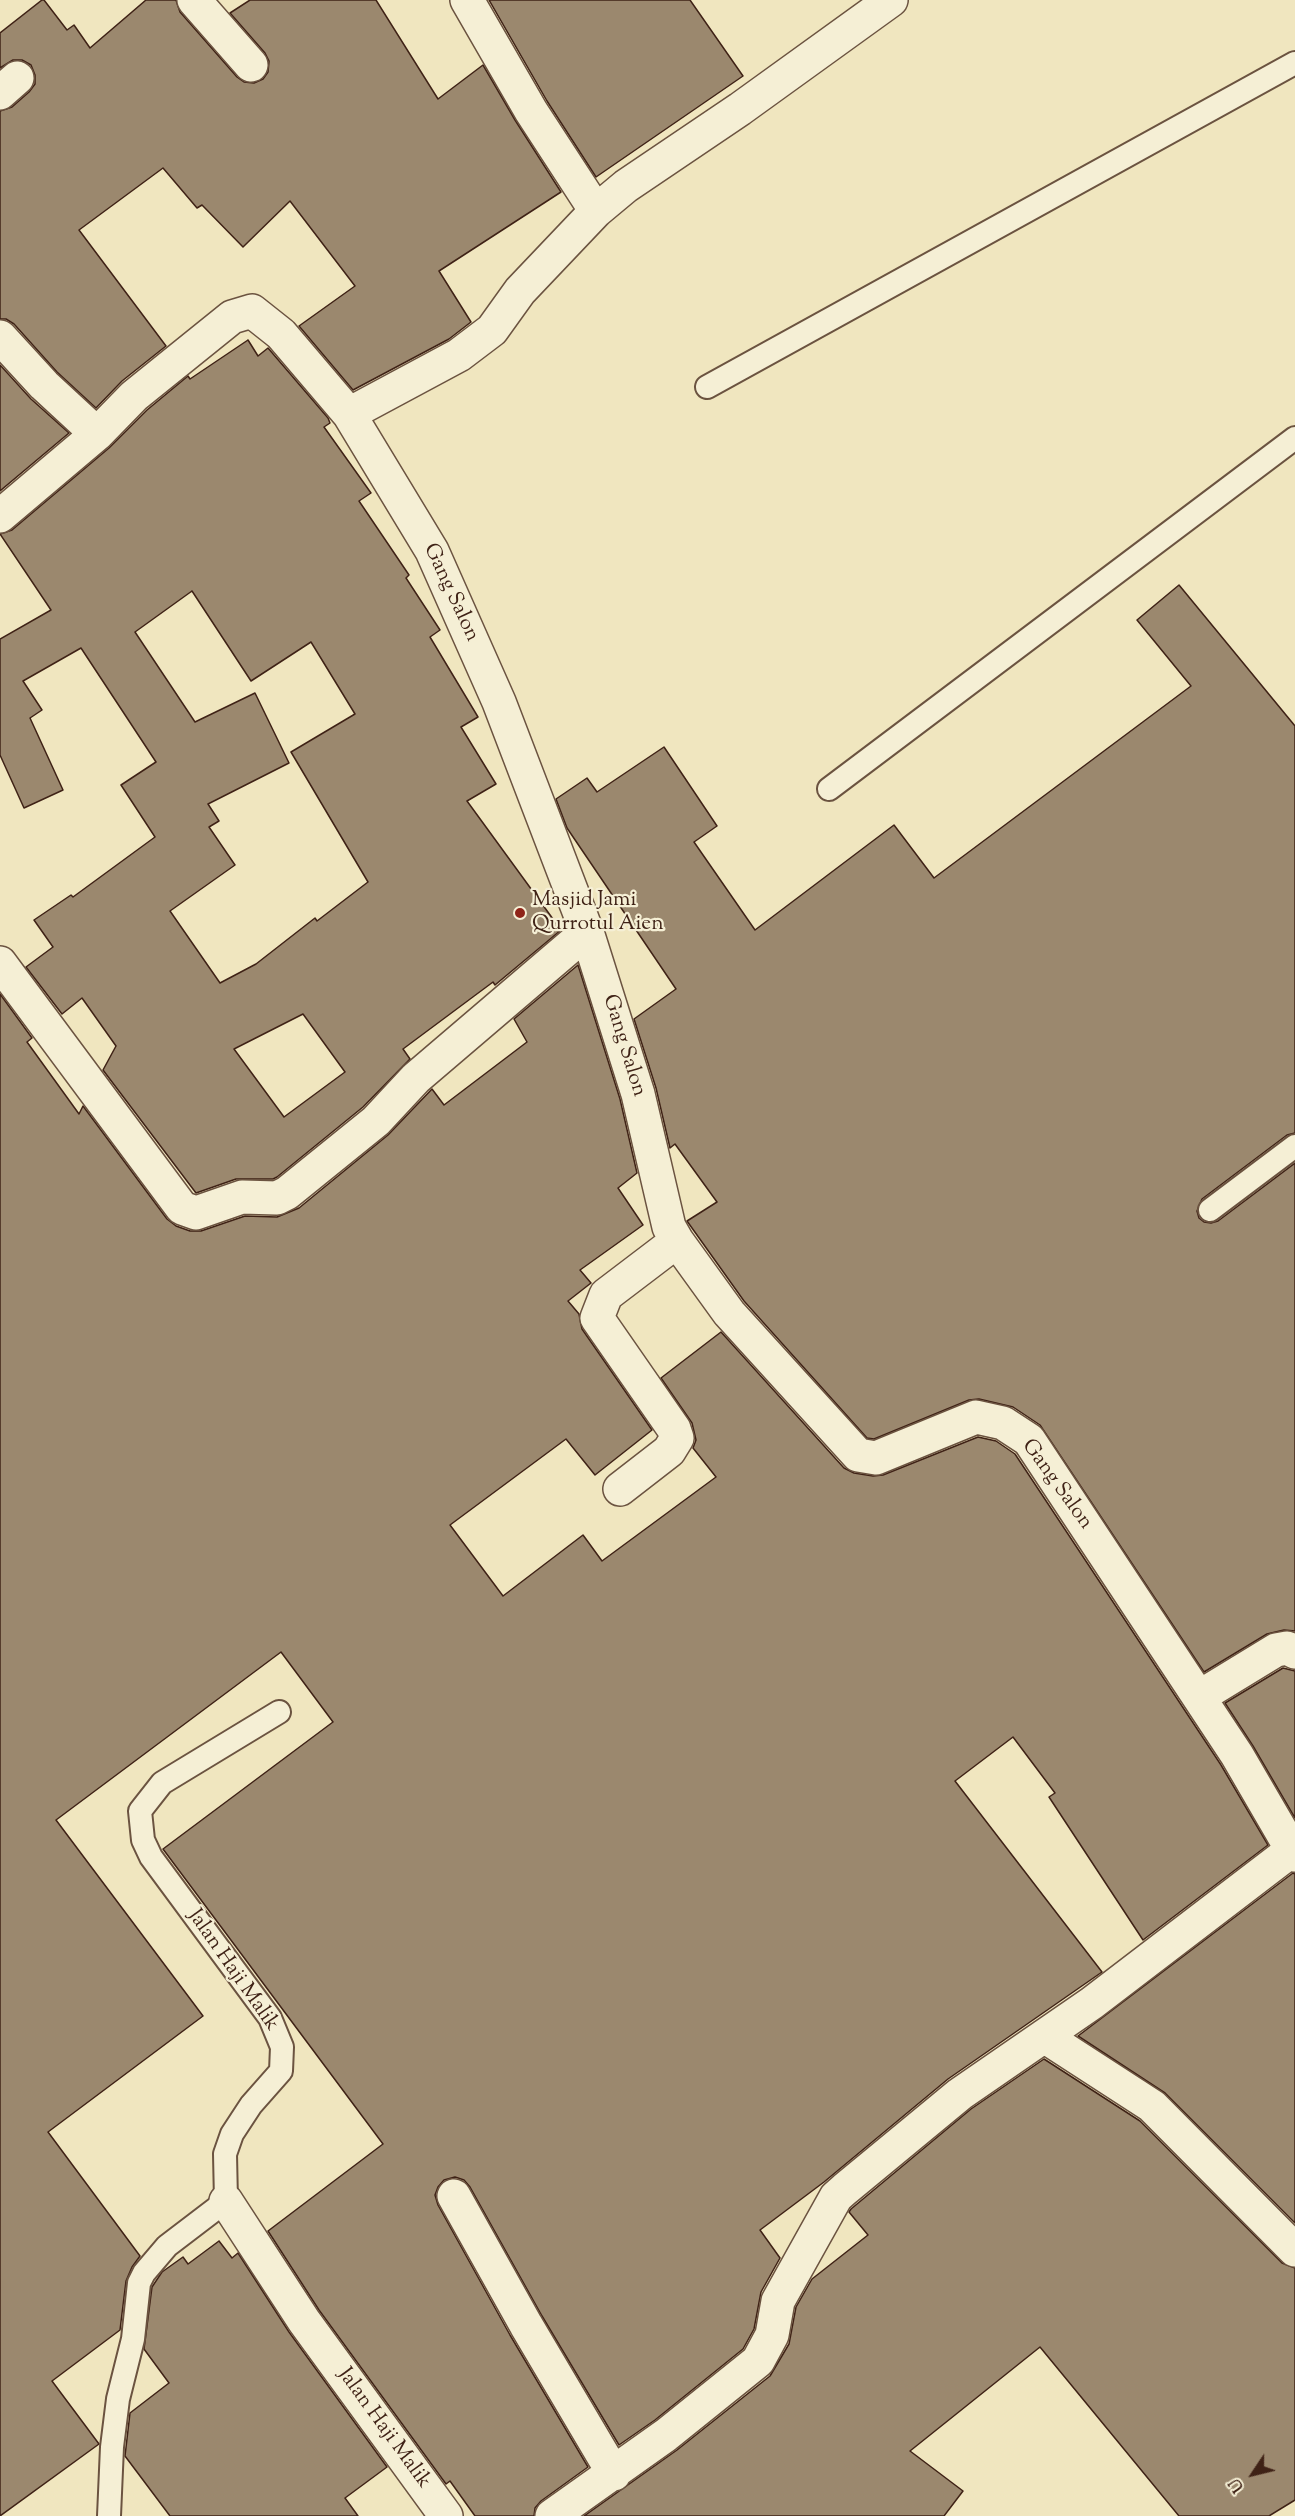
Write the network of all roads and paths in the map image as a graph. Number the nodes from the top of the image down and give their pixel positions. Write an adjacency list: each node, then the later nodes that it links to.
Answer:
1 (194, 0): 5 (street)
2 (467, 0): 6 (street)
3 (891, 0): 6 (street)
4 (1295, 63): 8 (lane)
5 (252, 65)
6 (596, 211): 9 (street)
7 (0, 337): 10 (street)
8 (706, 387)
9 (349, 414): 10 (street, Gang Salon); 14 (street, Gang Salon)
10 (97, 434): 12 (street, Gang Salon)
11 (1295, 438): 13 (lane)
12 (0, 516)
13 (829, 789)
14 (587, 932): 15 (street); 18 (street, Gang Salon)
15 (0, 963)
16 (1295, 1146): 17 (lane)
17 (1210, 1210)
18 (677, 1241): 19 (street); 21 (street, Gang Salon)
19 (620, 1489)
20 (1295, 1652): 21 (street)
21 (1199, 1697): 23 (street, Gang Salon)
22 (279, 1712): 26 (lane, Jalan Haji Malik)
23 (1293, 1852): 24 (street)
24 (1044, 2036): 27 (street); 28 (street)
25 (454, 2196): 28 (street)
26 (226, 2201): 29 (lane); 30 (street, Jalan Haji Malik)
27 (1295, 2250)
28 (614, 2474): 31 (street)
29 (112, 2512)
30 (446, 2516)
31 (552, 2516)

